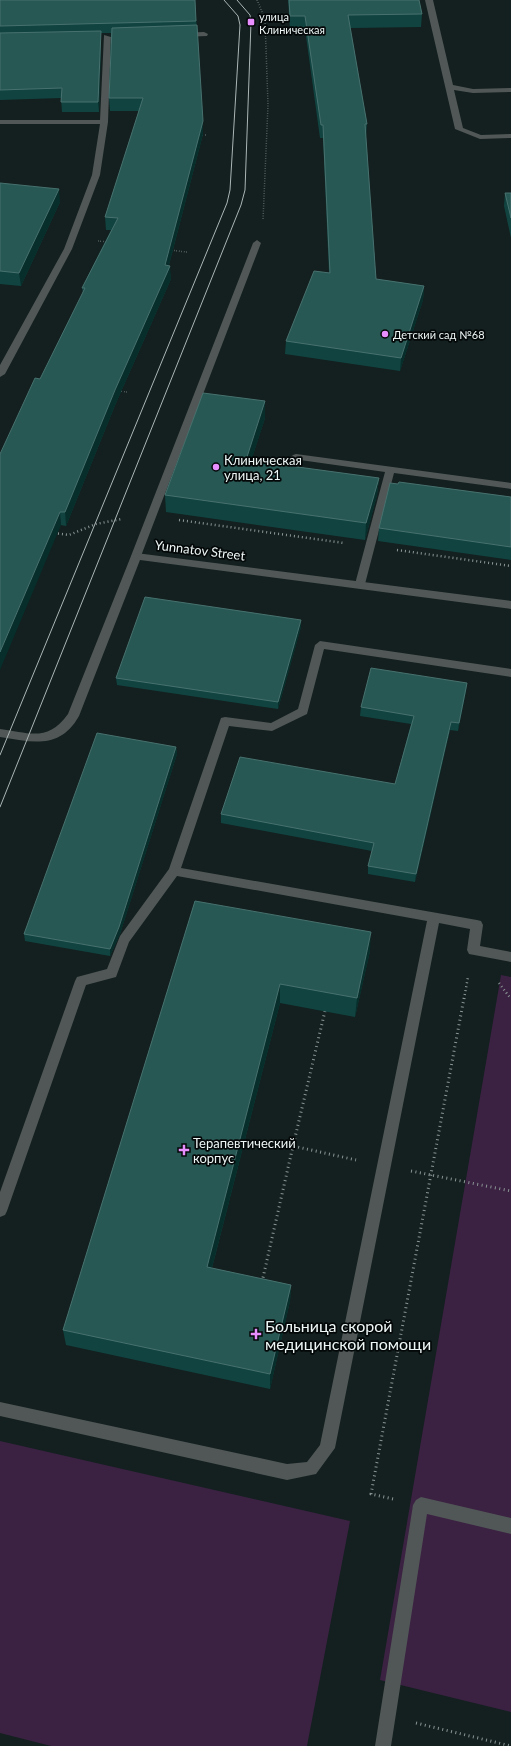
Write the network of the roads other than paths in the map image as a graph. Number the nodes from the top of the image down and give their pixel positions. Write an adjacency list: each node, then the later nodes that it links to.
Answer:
1 (429, 0): 5 (street)
2 (204, 34): 3 (street)
3 (174, 35)
4 (107, 37): 8 (street)
5 (449, 86): 6 (street); 9 (street)
6 (511, 90)
7 (0, 122): 8 (street)
8 (104, 122): 11 (street)
9 (511, 136)
10 (257, 243): 15 (street)
11 (0, 374)
12 (296, 457): 13 (street)
13 (390, 470): 14 (street); 16 (street)
14 (511, 486)
15 (136, 556): 16 (street, Yunnatov Street); 19 (street, Yunnatov Street)
16 (360, 584): 17 (street, Yunnatov Street)
17 (511, 605)
18 (511, 673): 20 (street)
19 (0, 733)
20 (174, 871): 21 (street); 23 (street)
21 (434, 918): 22 (street); 24 (street)
22 (511, 957)
23 (0, 1212)
24 (0, 1409)
25 (511, 1526): 26 (street)
26 (383, 1746)

